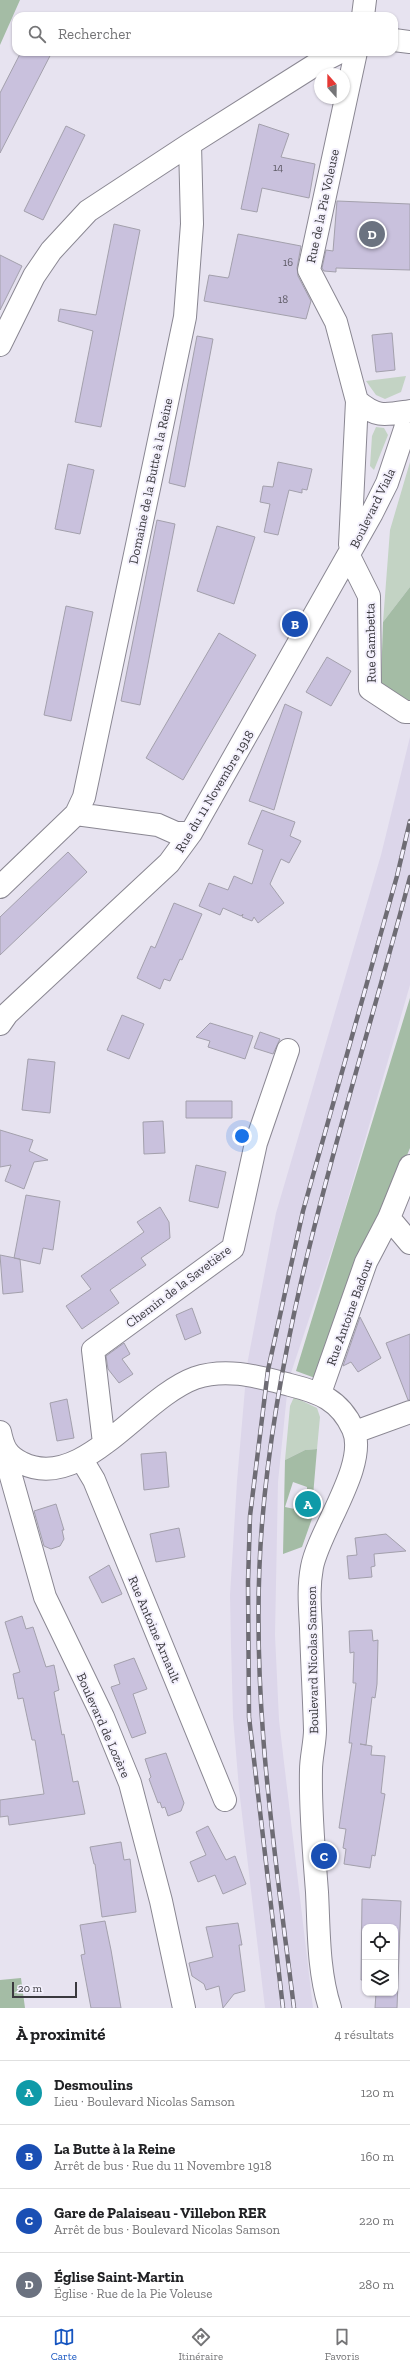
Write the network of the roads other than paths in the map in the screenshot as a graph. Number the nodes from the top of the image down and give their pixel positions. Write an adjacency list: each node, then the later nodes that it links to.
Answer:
1 (365, 0): 2 (street)
2 (364, 12)
3 (398, 40): 4 (street)
4 (410, 42)
5 (332, 56): 7 (street)
6 (355, 56): 9 (street, Rue de la Pie Voleuse)
7 (190, 144): 8 (street); 13 (street, Domaine de la Butte à la Reine)
8 (0, 345)
9 (357, 401): 10 (street); 11 (street, Rue de la Pie Voleuse)
10 (410, 412): 11 (street, Boulevard Viala)
11 (349, 556): 12 (street, Rue Gambetta); 14 (street, Rue du 11 Novembre 1918)
12 (410, 712)
13 (76, 814): 14 (street); 15 (street, Domaine de la Butte à la Reine)
14 (191, 833): 16 (street, Rue du 11 Novembre 1918)
15 (0, 888)
16 (0, 1024)
17 (288, 1050): 25 (street, Chemin de la Savetière)
18 (410, 1166): 19 (street, Rue Antoine Badour)
19 (389, 1218): 20 (street); 21 (street, Rue Antoine Badour)
20 (410, 1243)
21 (320, 1393): 23 (street, Boulevard Nicolas Samson); 25 (street, Boulevard Nicolas Samson)
22 (410, 1412): 23 (street)
23 (355, 1432): 29 (street, Boulevard Nicolas Samson)
24 (1, 1443): 26 (street, Boulevard Nicolas Samson); 28 (street, Boulevard de Lozère)
25 (104, 1443): 26 (street, Boulevard Nicolas Samson)
26 (82, 1460): 27 (street, Rue Antoine Arnault)
27 (225, 1800)
28 (184, 2008)
29 (330, 2008)

